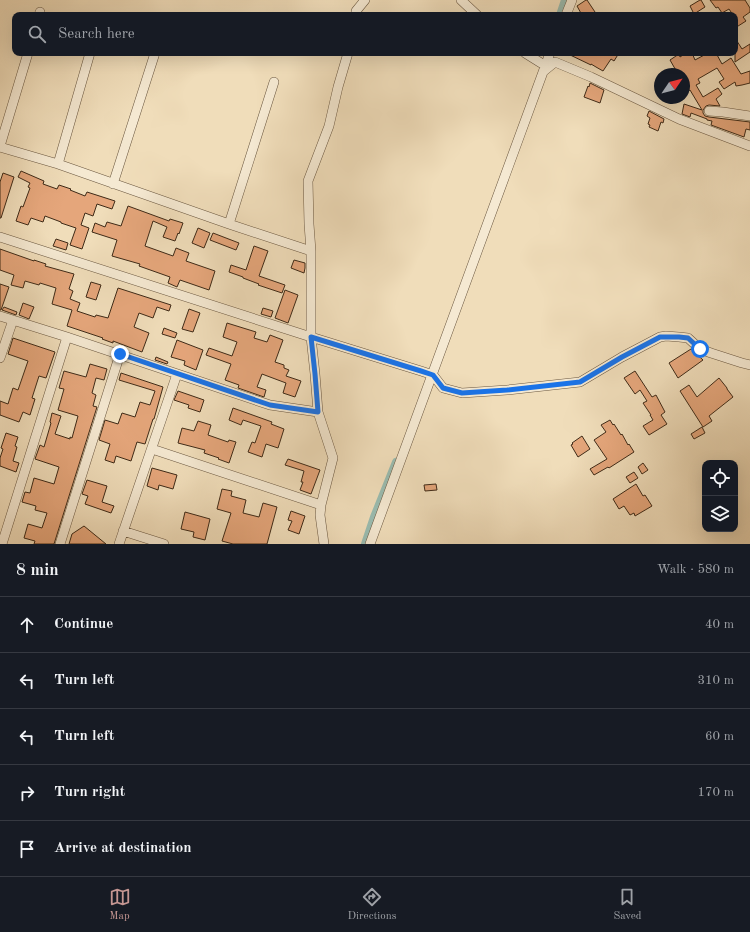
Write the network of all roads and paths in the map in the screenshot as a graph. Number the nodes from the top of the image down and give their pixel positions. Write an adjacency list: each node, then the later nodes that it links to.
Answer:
1 (365, 0): 4 (street)
2 (461, 0): 5 (street)
3 (573, 1): 6 (street)
4 (356, 12)
5 (474, 12)
6 (568, 12)
7 (27, 56): 18 (street)
8 (89, 56): 19 (street)
9 (154, 56): 20 (street)
10 (347, 56): 23 (street)
11 (529, 56): 13 (street)
12 (548, 56): 13 (street)
13 (542, 67): 17 (street); 32 (street)
14 (274, 82): 21 (street)
15 (709, 111): 16 (street)
16 (750, 116)
17 (750, 146)
18 (0, 147): 19 (street)
19 (58, 164): 20 (street)
20 (113, 184): 21 (street)
21 (229, 224): 23 (street)
22 (0, 237): 27 (street)
23 (311, 251): 27 (street)
24 (0, 316): 25 (street)
25 (12, 320): 26 (street); 29 (street)
26 (67, 337): 28 (street); 37 (street)
27 (311, 337): 32 (street); 33 (street)
28 (120, 354): 31 (street); 38 (street)
29 (0, 358)
30 (750, 365): 32 (street)
31 (177, 374): 33 (street); 34 (street)
32 (433, 375): 42 (street)
33 (318, 412): 35 (street)
34 (152, 449): 35 (street); 36 (street)
35 (321, 505): 41 (street)
36 (123, 530): 39 (street); 40 (street)
37 (2, 544)
38 (60, 544)
39 (119, 544)
40 (164, 544)
41 (324, 544)
42 (370, 544)

